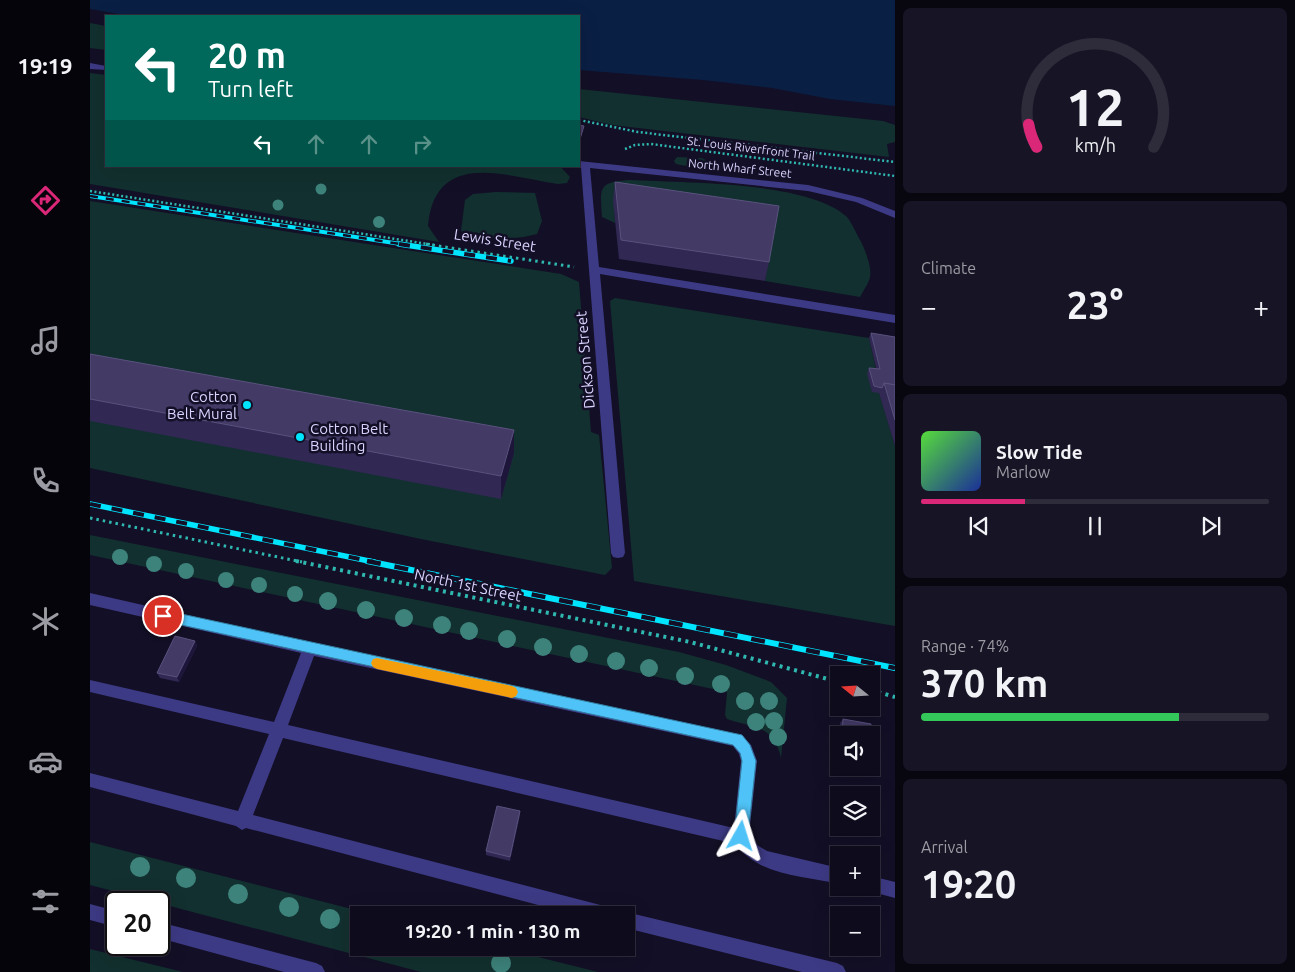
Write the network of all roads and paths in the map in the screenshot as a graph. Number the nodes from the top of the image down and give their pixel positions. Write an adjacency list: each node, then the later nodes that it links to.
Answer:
1 (90, 66): 2 (street)
2 (105, 68)
3 (580, 120): 4 (path)
4 (895, 162)
5 (582, 164): 6 (street, North Wharf Street); 10 (street, Dickson Street)
6 (617, 168): 7 (path, St. Louis Riverfront Trail); 9 (street, North Wharf Street)
7 (895, 176)
8 (90, 191): 10 (path, Lewis Street)
9 (895, 215)
10 (594, 270): 11 (street); 13 (street, Dickson Street)
11 (895, 319)
12 (90, 518): 16 (path, North 1st Street)
13 (618, 553)
14 (90, 599): 15 (street)
15 (310, 649): 20 (street); 23 (street)
16 (830, 680)
17 (90, 686): 20 (street)
18 (880, 693): 19 (path)
19 (895, 697)
20 (279, 729): 22 (street); 23 (street)
21 (90, 780): 22 (street)
22 (242, 822): 27 (street)
23 (741, 836): 24 (street)
24 (830, 874)
25 (880, 886): 26 (street)
26 (895, 890)
27 (573, 906)
28 (90, 912): 29 (street)
29 (105, 916)
30 (635, 922): 33 (street)
31 (170, 933): 32 (street)
32 (316, 972)
33 (837, 972)

